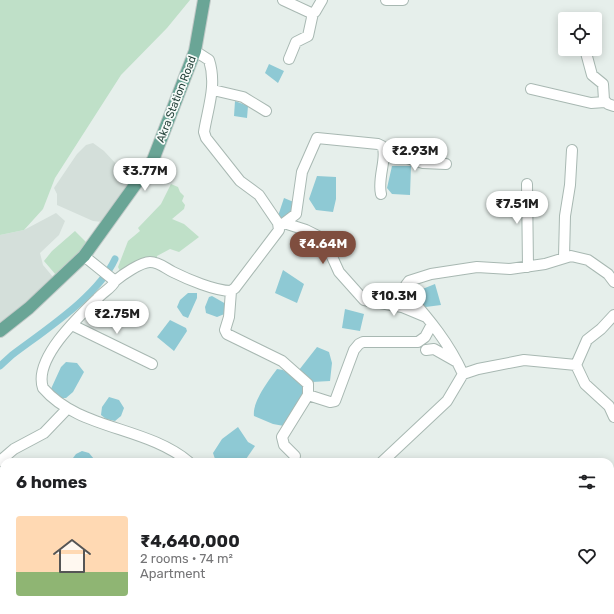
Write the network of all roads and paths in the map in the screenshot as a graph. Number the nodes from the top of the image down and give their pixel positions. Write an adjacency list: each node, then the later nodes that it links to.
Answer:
1 (204, 0): 7 (main road, Akra Station Road)
2 (283, 0): 6 (street)
3 (322, 0): 6 (street)
4 (386, 0): 5 (street)
5 (403, 0)
6 (313, 13): 9 (street)
7 (195, 51): 11 (street); 20 (main road, Akra Station Road)
8 (587, 56): 12 (street)
9 (289, 59)
10 (531, 89): 12 (street)
11 (213, 90): 13 (street); 19 (street)
12 (610, 104)
13 (266, 111)
14 (572, 150): 21 (street)
15 (385, 157): 16 (street); 18 (street); 19 (street)
16 (446, 164)
17 (527, 184): 22 (street)
18 (381, 194)
19 (282, 225): 25 (street); 27 (street)
20 (84, 256): 23 (street); 29 (main road, Akra Station Road)
21 (564, 257): 22 (street); 24 (street)
22 (528, 266): 27 (street)
23 (114, 279): 25 (street); 28 (street)
24 (614, 282)
25 (231, 291): 35 (street)
26 (614, 315): 33 (street)
27 (430, 320): 31 (street); 35 (street)
28 (72, 325): 32 (street); 36 (street)
29 (0, 331)
30 (426, 350): 31 (street)
31 (457, 362): 34 (street)
32 (152, 364)
33 (576, 365): 34 (street); 37 (street)
34 (463, 374): 41 (street)
35 (308, 395): 38 (street)
36 (67, 409): 39 (street); 40 (street)
37 (614, 417)
38 (295, 456)
39 (4, 458)
40 (184, 458)
41 (386, 458)

